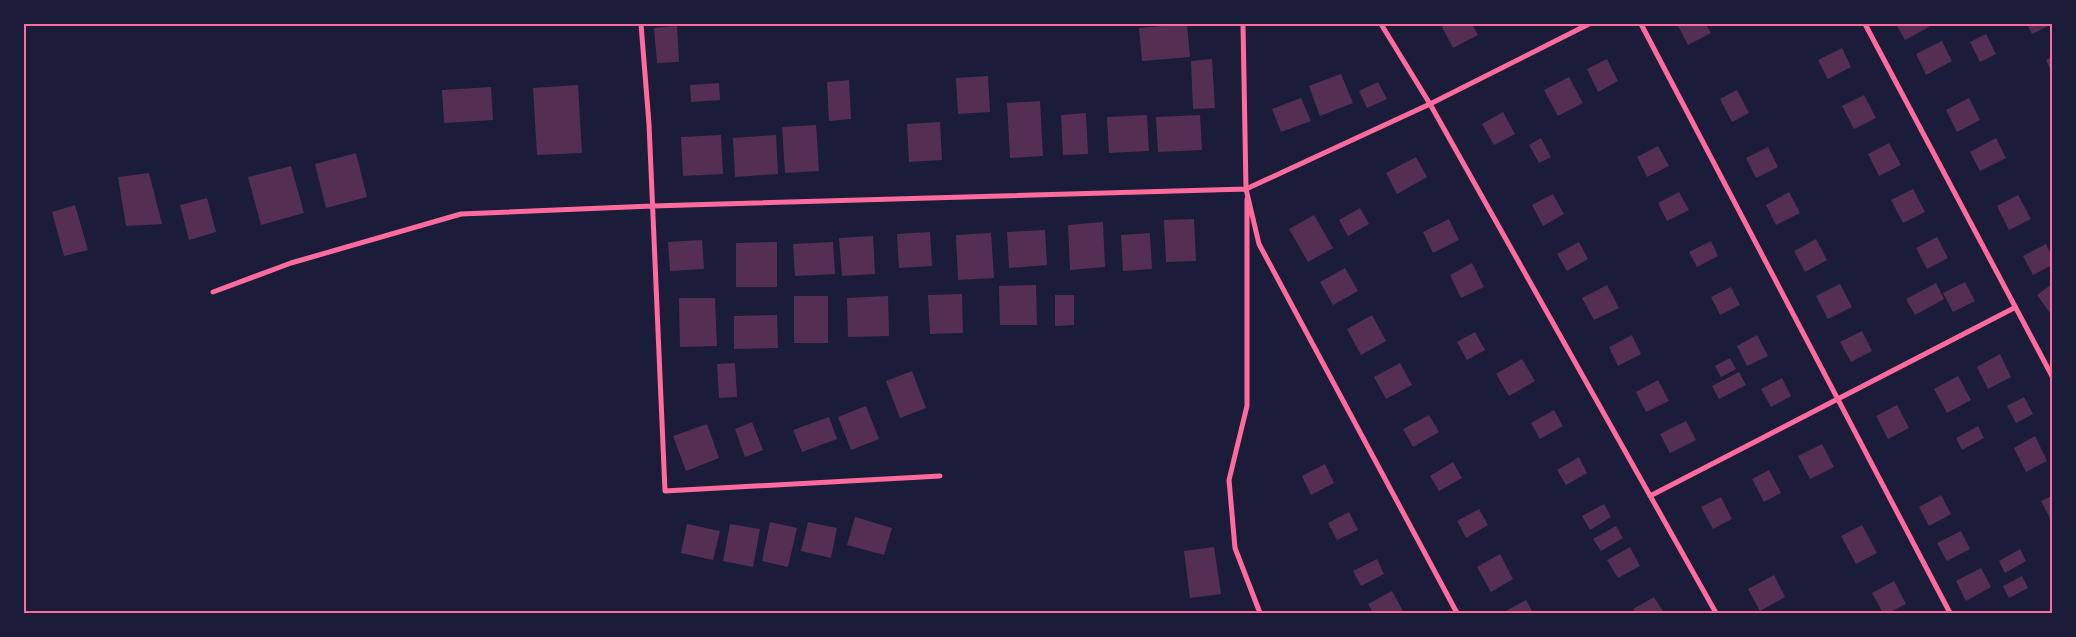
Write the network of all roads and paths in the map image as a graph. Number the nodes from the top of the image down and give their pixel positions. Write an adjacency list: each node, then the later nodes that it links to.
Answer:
1 (641, 24): 9 (street)
2 (1243, 24): 8 (street)
3 (1380, 24): 7 (street)
4 (1589, 24): 7 (street)
5 (1641, 24): 13 (street)
6 (1865, 24): 11 (street)
7 (1430, 104): 8 (street); 15 (street)
8 (1246, 189): 9 (street); 16 (street); 17 (street)
9 (652, 206): 10 (street); 14 (street)
10 (213, 292)
11 (2014, 308): 12 (street); 13 (street)
12 (2052, 376)
13 (1838, 400): 15 (street); 19 (street)
14 (940, 476)
15 (1650, 496): 18 (street)
16 (1260, 613)
17 (1457, 613)
18 (1716, 613)
19 (1950, 613)

